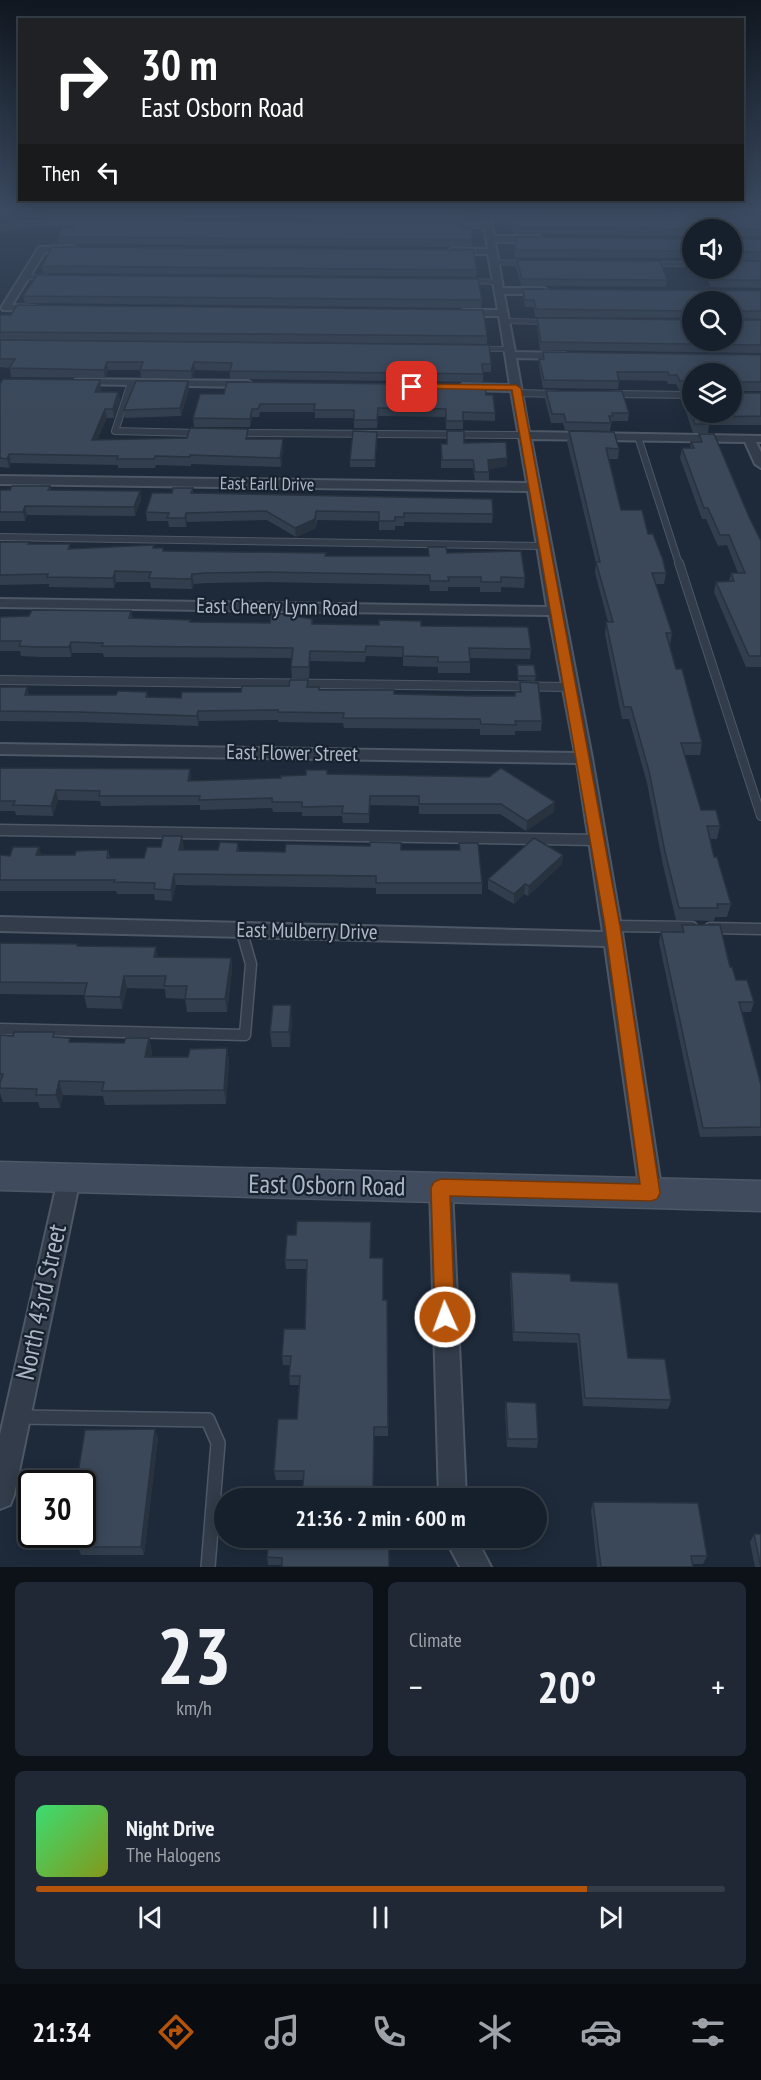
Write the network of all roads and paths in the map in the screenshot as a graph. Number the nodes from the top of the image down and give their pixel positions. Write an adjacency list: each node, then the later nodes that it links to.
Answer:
1 (20, 283): 5 (street)
2 (478, 283): 3 (lane)
3 (498, 286): 4 (street); 7 (street)
4 (555, 291)
5 (41, 309)
6 (456, 313): 7 (street)
7 (504, 317): 8 (lane); 10 (street)
8 (550, 322)
9 (476, 349): 10 (lane)
10 (510, 352): 11 (street); 16 (street)
11 (582, 356)
12 (71, 382): 13 (street)
13 (131, 383): 14 (street); 20 (lane)
14 (260, 384)
15 (447, 387): 16 (street)
16 (517, 391): 17 (lane); 22 (street)
17 (562, 394)
18 (609, 394): 19 (lane)
19 (682, 395)
20 (200, 433)
21 (236, 433): 22 (lane)
22 (525, 435): 23 (street); 27 (street)
23 (638, 437): 24 (street); 36 (lane)
24 (755, 439): 25 (street)
25 (761, 464)
26 (0, 480): 27 (street, East Earll Drive)
27 (534, 487): 29 (street)
28 (0, 537): 29 (lane)
29 (544, 546): 31 (street)
30 (0, 603): 31 (street, East Cheery Lynn Road)
31 (555, 611): 33 (street)
32 (0, 680): 33 (lane)
33 (569, 687): 35 (street)
34 (0, 749): 35 (street, East Flower Street)
35 (584, 758): 38 (street)
36 (761, 816)
37 (0, 830): 38 (lane)
38 (598, 840): 42 (street)
39 (0, 924): 40 (street, East Mulberry Drive)
40 (240, 929): 42 (street, East Mulberry Drive); 43 (lane)
41 (761, 929): 42 (lane)
42 (613, 932): 47 (street)
43 (0, 1029)
44 (0, 1176): 45 (street, East Osborn Road)
45 (69, 1179): 46 (street, East Osborn Road); 49 (street, North 43rd Street)
46 (441, 1188): 47 (street, East Osborn Road); 50 (street)
47 (651, 1193): 48 (street, East Osborn Road)
48 (761, 1196)
49 (16, 1416): 51 (street, North 43rd Street); 53 (lane)
50 (453, 1488)
51 (0, 1495)
52 (464, 1548): 54 (street)
53 (208, 1567)
54 (477, 1567)

